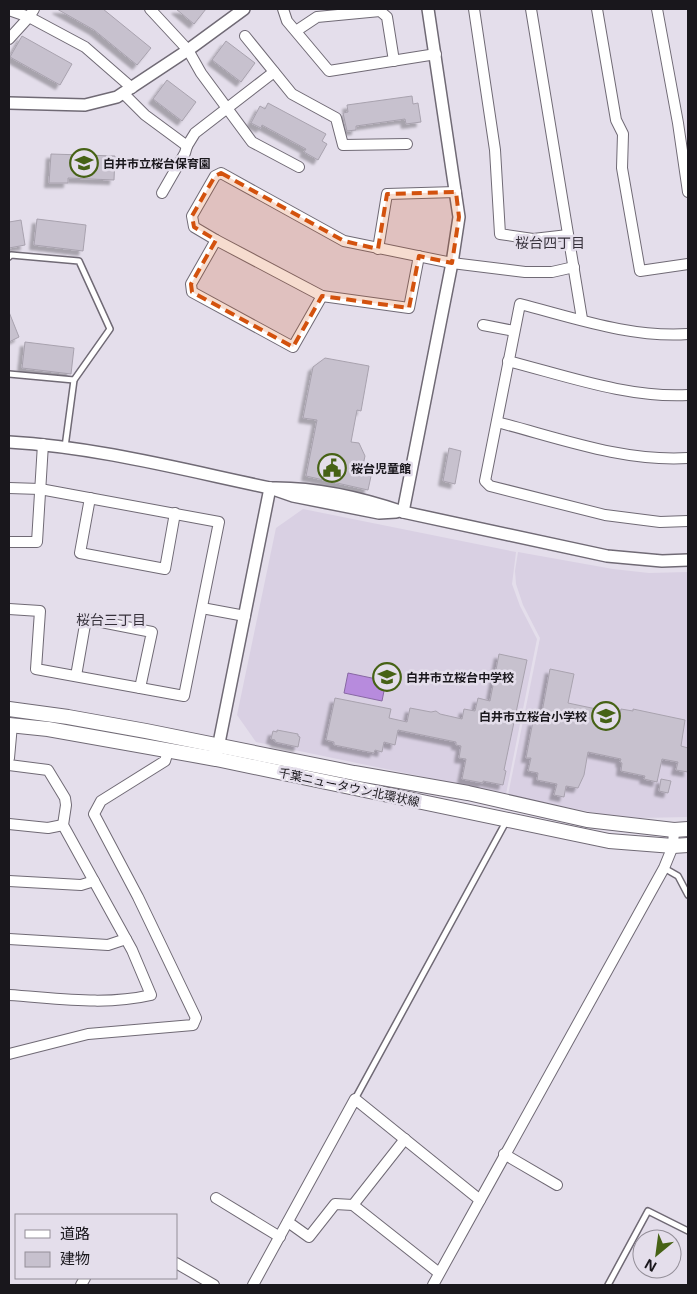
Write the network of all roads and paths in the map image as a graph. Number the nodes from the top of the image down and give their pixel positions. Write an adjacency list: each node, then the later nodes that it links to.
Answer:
1 (150, 9): 14 (street)
2 (244, 9): 14 (street)
3 (283, 9): 11 (street)
4 (428, 9): 15 (street)
5 (474, 9): 27 (street)
6 (531, 9): 27 (street)
7 (597, 9): 33 (street)
8 (656, 9): 26 (street)
9 (9, 10): 10 (street)
10 (31, 13): 13 (street); 18 (street)
11 (296, 31): 16 (street); 16 (street)
12 (245, 36): 17 (street)
13 (9, 39)
14 (188, 50): 18 (street); 20 (street)
15 (436, 54): 16 (street); 25 (street)
16 (394, 61)
17 (274, 72): 20 (street); 21 (street)
18 (127, 91): 19 (street); 22 (street)
19 (9, 103)
20 (227, 108): 22 (street); 23 (street)
21 (407, 144)
22 (187, 146): 24 (street)
23 (299, 167)
24 (162, 192)
25 (456, 192): 29 (street); 32 (street)
26 (688, 192)
27 (568, 234): 34 (street)
28 (216, 240): 29 (street); 35 (street); 35 (street)
29 (378, 249): 30 (street)
30 (419, 256): 32 (street); 35 (street)
31 (9, 257): 42 (lane)
32 (452, 263): 34 (street); 53 (street)
33 (688, 264)
34 (574, 267): 36 (street)
35 (322, 296)
36 (582, 320): 38 (street); 39 (street)
37 (484, 325): 38 (street)
38 (514, 331): 40 (street)
39 (688, 334)
40 (508, 361): 43 (street); 44 (street)
41 (9, 374): 42 (lane)
42 (74, 380): 47 (lane)
43 (688, 395)
44 (497, 422): 48 (street); 55 (street)
45 (9, 442): 46 (street)
46 (43, 444): 47 (street); 51 (street)
47 (65, 447): 50 (street)
48 (688, 458)
49 (9, 488): 51 (street)
50 (270, 488): 53 (street); 60 (street)
51 (40, 489): 52 (street); 56 (street)
52 (90, 498): 54 (street); 54 (street)
53 (402, 512): 57 (street)
54 (175, 513): 58 (street)
55 (688, 521)
56 (9, 542)
57 (688, 560)
58 (202, 608): 60 (street); 62 (street)
59 (9, 609): 61 (street)
60 (245, 616): 65 (street)
61 (76, 676): 62 (street); 62 (street)
62 (140, 688)
63 (9, 709): 65 (main road, 千葉ニュータウン北環状線)
64 (10, 725): 66 (main road, 千葉ニュータウン北環状線); 67 (street)
65 (219, 745): 68 (street); 74 (main road, 千葉ニュータウン北環状線)
66 (168, 751): 68 (main road, 千葉ニュータウン北環状線); 84 (street)
67 (9, 758)
68 (216, 759): 70 (main road, 千葉ニュータウン北環状線)
69 (9, 766): 72 (street)
70 (507, 820): 76 (main road, 千葉ニュータウン北環状線); 85 (lane)
71 (9, 824): 72 (street)
72 (64, 826): 78 (street)
73 (688, 828): 74 (main road, 千葉ニュータウン北環状線)
74 (674, 830): 76 (street)
75 (688, 845): 76 (main road, 千葉ニュータウン北環状線)
76 (672, 846): 77 (street)
77 (664, 868): 80 (lane); 87 (street)
78 (94, 880): 79 (street); 82 (street)
79 (9, 881)
80 (688, 895)
81 (9, 939): 82 (street)
82 (126, 939): 83 (street)
83 (9, 995)
84 (9, 1054)
85 (355, 1099): 86 (street); 92 (street)
86 (405, 1139): 90 (street); 91 (street)
87 (504, 1154): 88 (street); 90 (street)
88 (557, 1185)
89 (216, 1198): 94 (street)
90 (480, 1200): 96 (street)
91 (353, 1205): 92 (street); 96 (street)
92 (288, 1222): 94 (street)
93 (688, 1231): 100 (lane)
94 (280, 1236): 98 (street)
95 (178, 1264): 97 (street)
96 (440, 1273): 99 (street)
97 (214, 1285)
98 (253, 1285)
99 (433, 1285)
100 (608, 1285)

